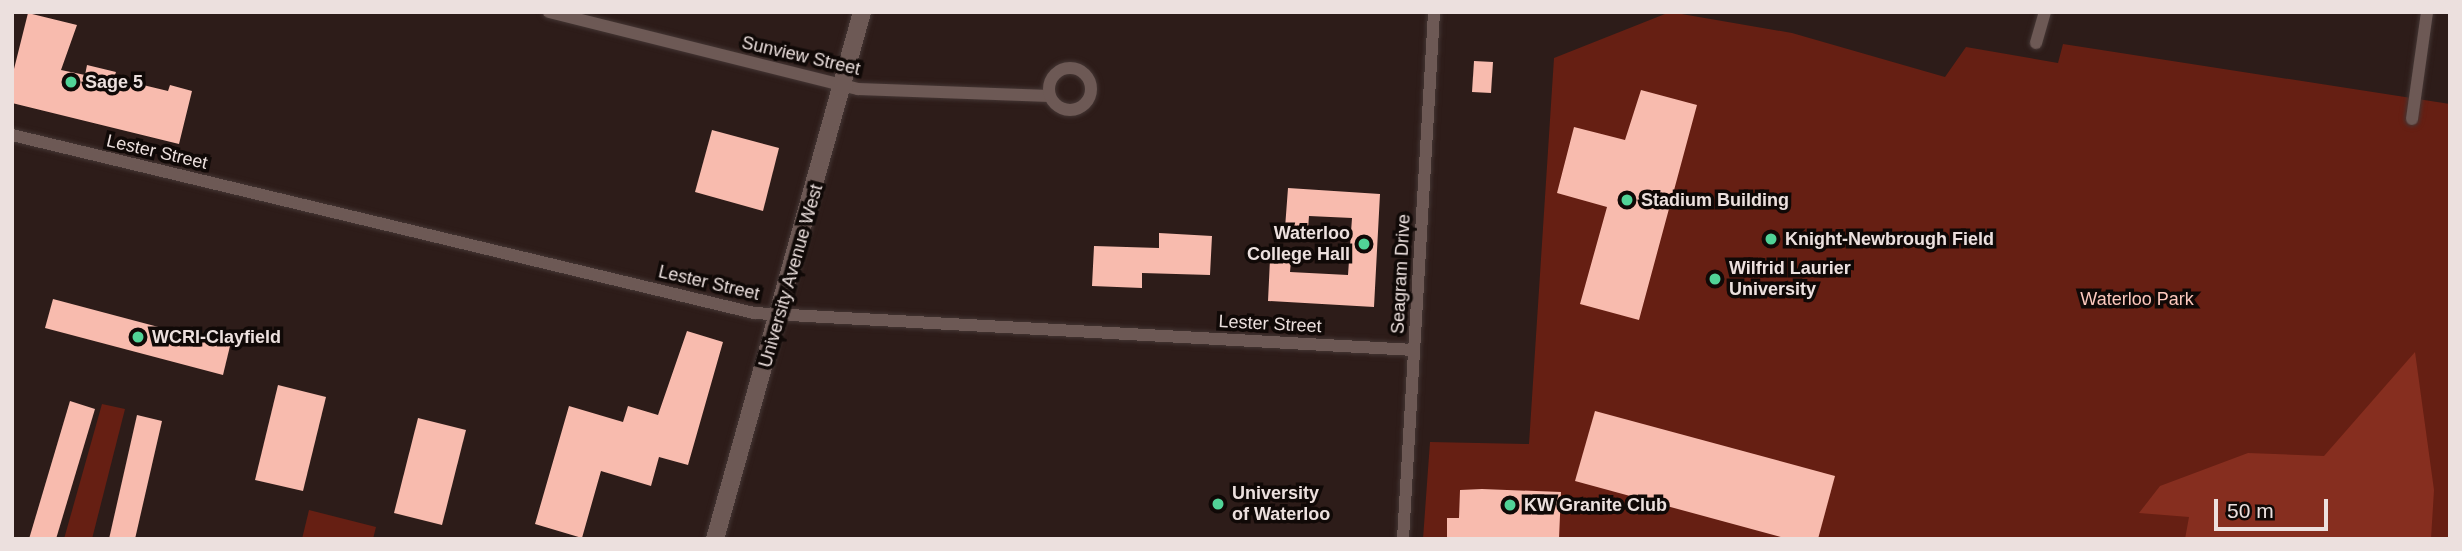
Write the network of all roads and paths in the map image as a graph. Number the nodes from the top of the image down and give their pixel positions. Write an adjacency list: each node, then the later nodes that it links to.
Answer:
1 (549, 12): 7 (street, Sunview Street)
2 (862, 12): 7 (main road, University Avenue West)
3 (1434, 12): 12 (street, Seagram Drive)
4 (2045, 12): 6 (street)
5 (2427, 12): 9 (street)
6 (2036, 43)
7 (844, 86): 8 (street, Sunview Street); 11 (main road, University Avenue West)
8 (1050, 96)
9 (2412, 119)
10 (12, 135): 11 (street, Lester Street)
11 (781, 315): 12 (street, Lester Street); 13 (main road, University Avenue West)
12 (1414, 350): 14 (street, Seagram Drive)
13 (715, 539)
14 (1403, 539)

